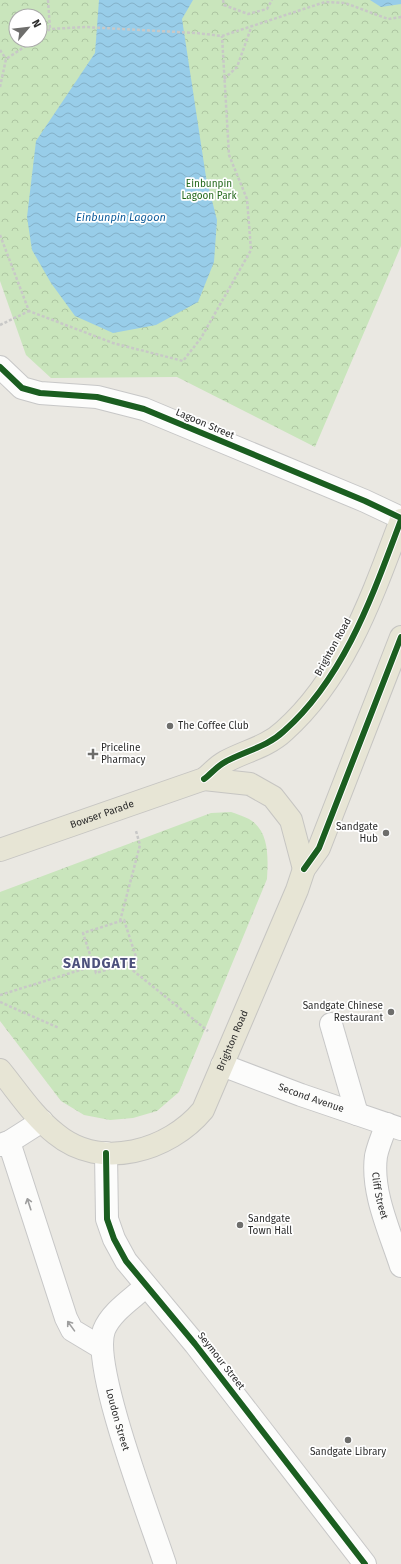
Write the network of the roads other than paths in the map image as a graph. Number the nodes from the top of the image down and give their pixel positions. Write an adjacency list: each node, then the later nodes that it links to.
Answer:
1 (0, 367): 2 (street, Lagoon Street)
2 (401, 519): 4 (main road, Brighton Road)
3 (401, 637): 6 (main road, Brighton Road)
4 (204, 779): 5 (main road, Bowser Parade); 6 (main road)
5 (0, 850)
6 (304, 869): 8 (main road, Brighton Road)
7 (330, 1024): 10 (street)
8 (222, 1065): 10 (street, Second Avenue); 14 (main road, Brighton Road)
9 (0, 1070): 11 (main road)
10 (357, 1114): 12 (street, Second Avenue)
11 (42, 1121): 13 (street); 14 (main road)
12 (394, 1127): 15 (street, Cliff Street)
13 (5, 1143): 17 (street, one-way to 13)
14 (106, 1153): 16 (street, Seymour Street)
15 (401, 1266)
16 (146, 1286): 17 (street, Loudon Street); 19 (street, Seymour Street)
17 (102, 1348): 18 (street, Loudon Street)
18 (165, 1564)
19 (365, 1564)

